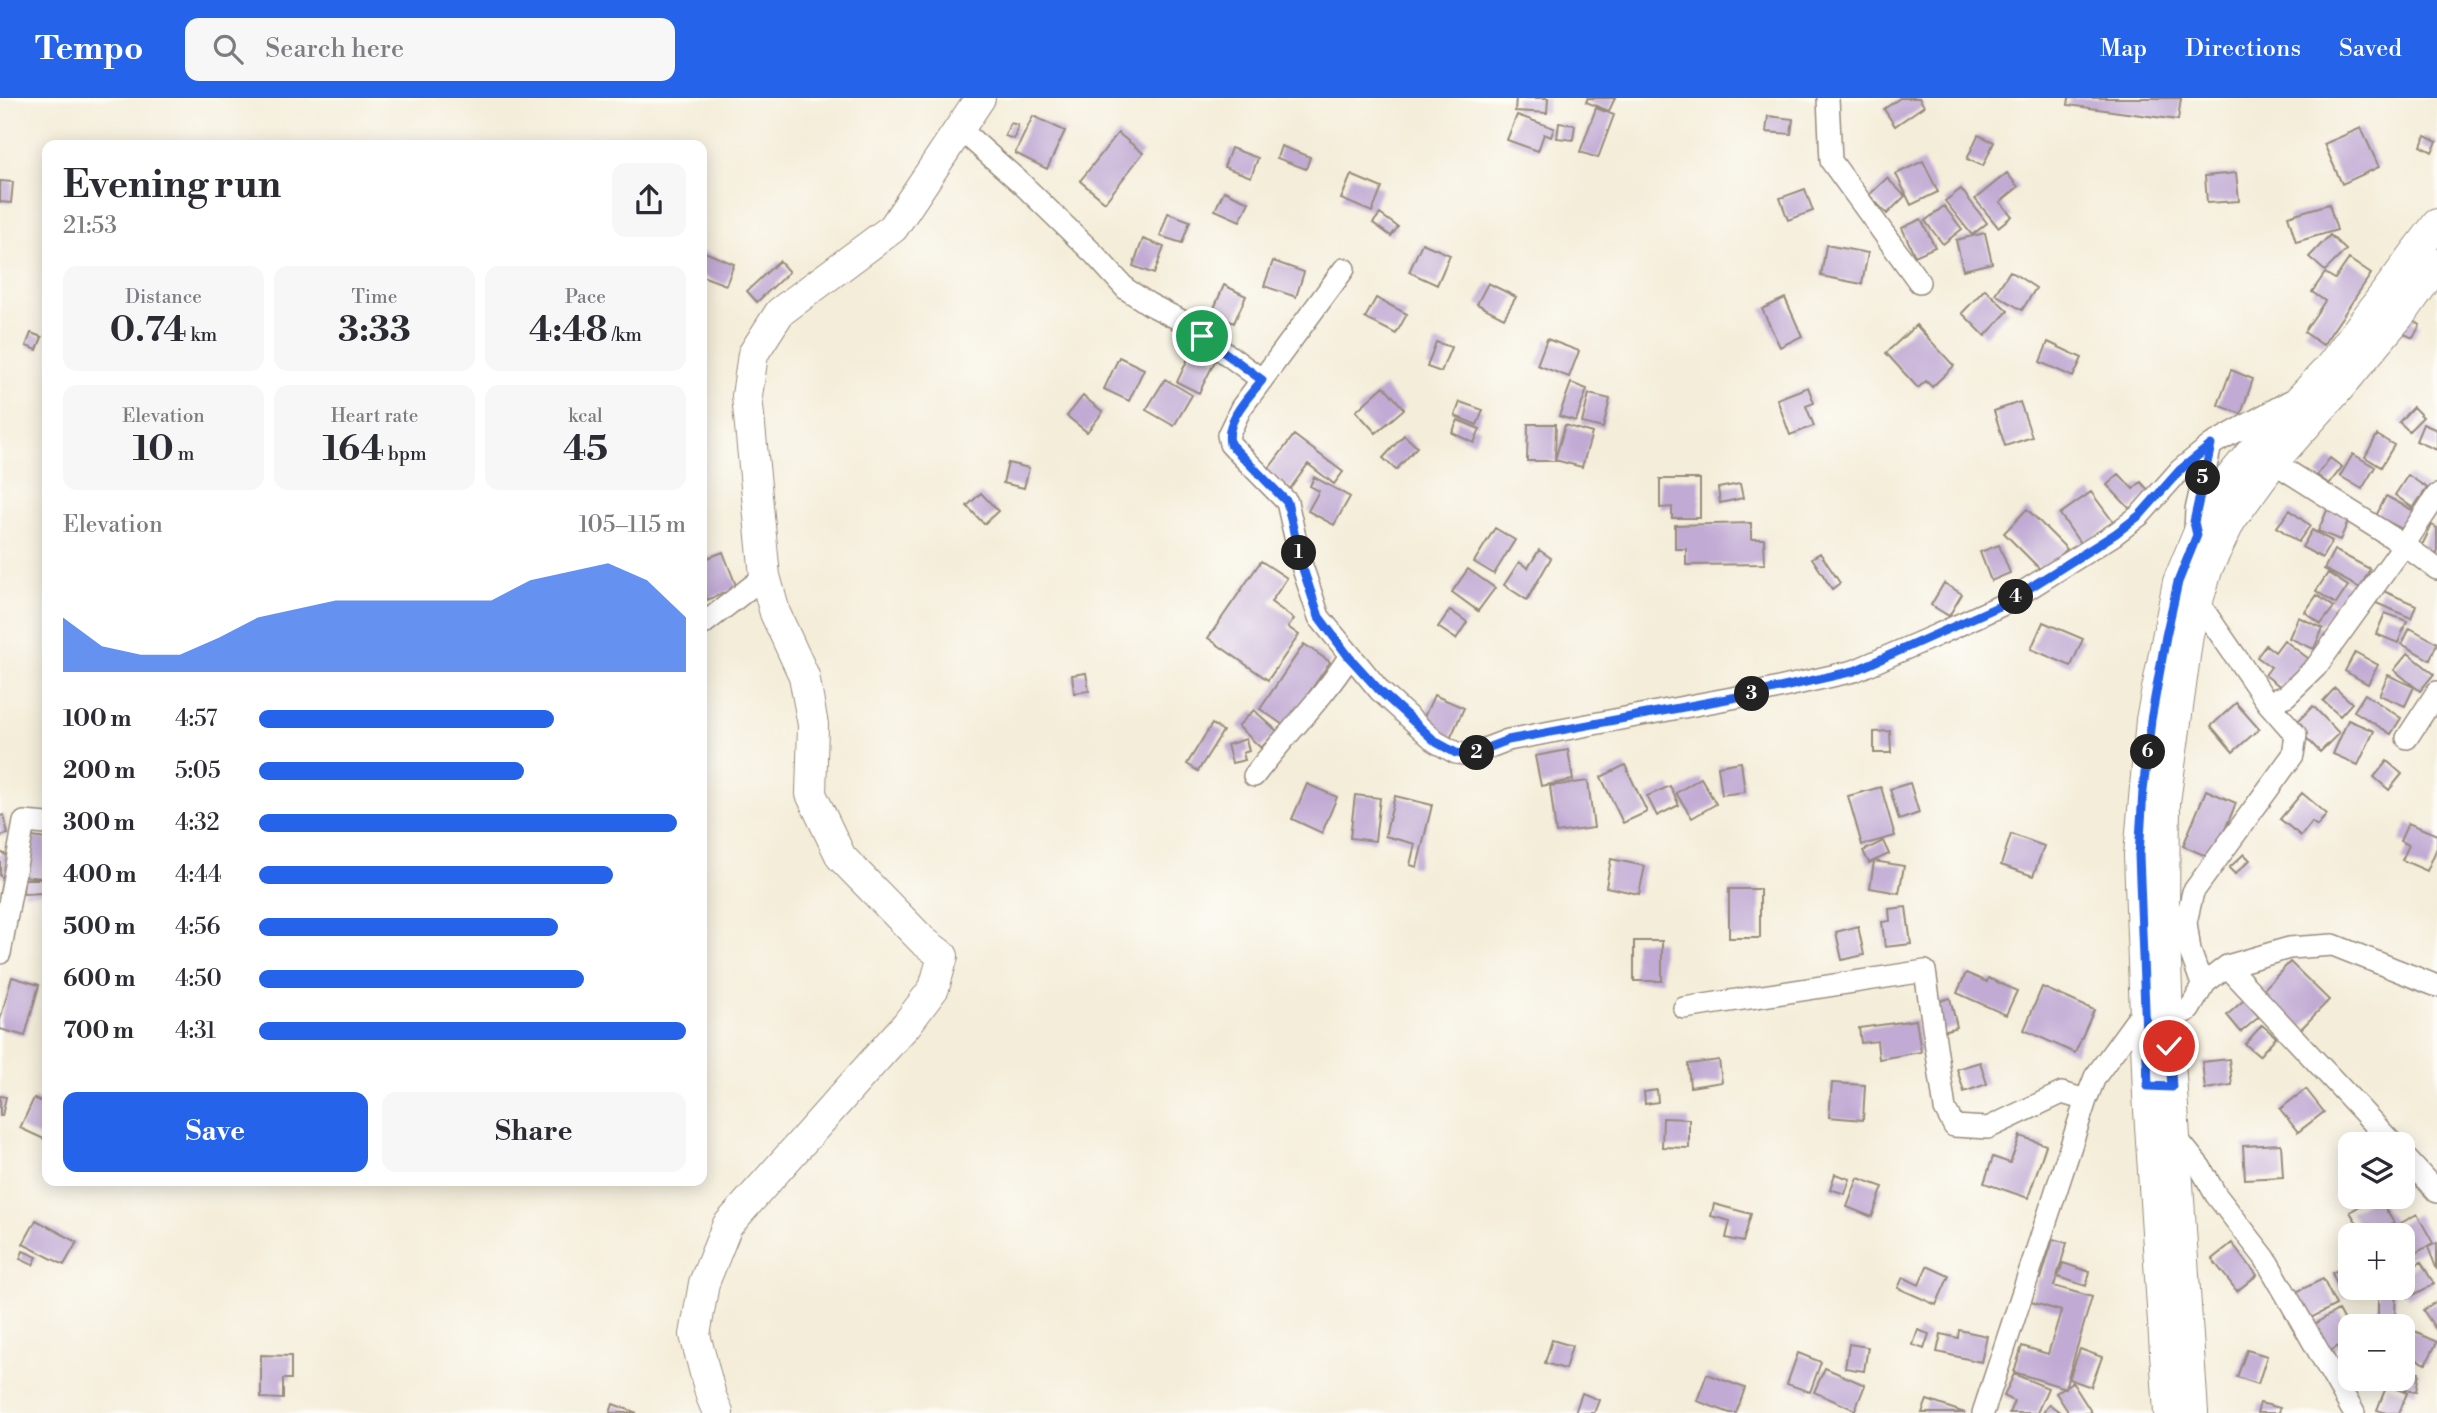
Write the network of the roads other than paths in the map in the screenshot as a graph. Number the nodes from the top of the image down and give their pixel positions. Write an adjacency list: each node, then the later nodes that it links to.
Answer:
1 (980, 98): 3 (main road)
2 (1828, 98): 7 (street)
3 (960, 129): 9 (street); 17 (main road)
4 (2437, 224): 5 (main road)
5 (2429, 267): 8 (main road)
6 (1344, 269): 9 (street)
7 (1919, 282)
8 (2367, 338): 10 (main road); 12 (main road)
9 (1262, 380): 20 (street)
10 (2307, 391): 11 (street); 14 (main road)
11 (2211, 445): 14 (street); 20 (street)
12 (2273, 462): 15 (street); 18 (main road)
13 (2437, 495): 15 (street)
14 (2197, 535): 31 (main road)
15 (2404, 545): 16 (street); 22 (street)
16 (2437, 569)
17 (765, 576): 19 (street); 38 (main road)
18 (2198, 602): 22 (street); 31 (main road)
19 (707, 621)
20 (1349, 657): 24 (street)
21 (2437, 692): 23 (street)
22 (2267, 702): 29 (street)
23 (2407, 738)
24 (1254, 776)
25 (42, 824): 26 (street)
26 (0, 953)
27 (2227, 966): 28 (street); 29 (street); 34 (street)
28 (2437, 986)
29 (2203, 987): 31 (street)
30 (1684, 1009): 33 (street)
31 (2156, 1014): 32 (main road); 33 (street)
32 (2160, 1087): 35 (main road); 40 (main road)
33 (2086, 1100): 39 (street)
34 (2382, 1132)
35 (2175, 1136): 41 (main road); 42 (street)
36 (2415, 1168): 37 (street)
37 (2437, 1192)
38 (718, 1413)
39 (1983, 1413)
40 (2169, 1413)
41 (2193, 1413)
42 (2354, 1413)

